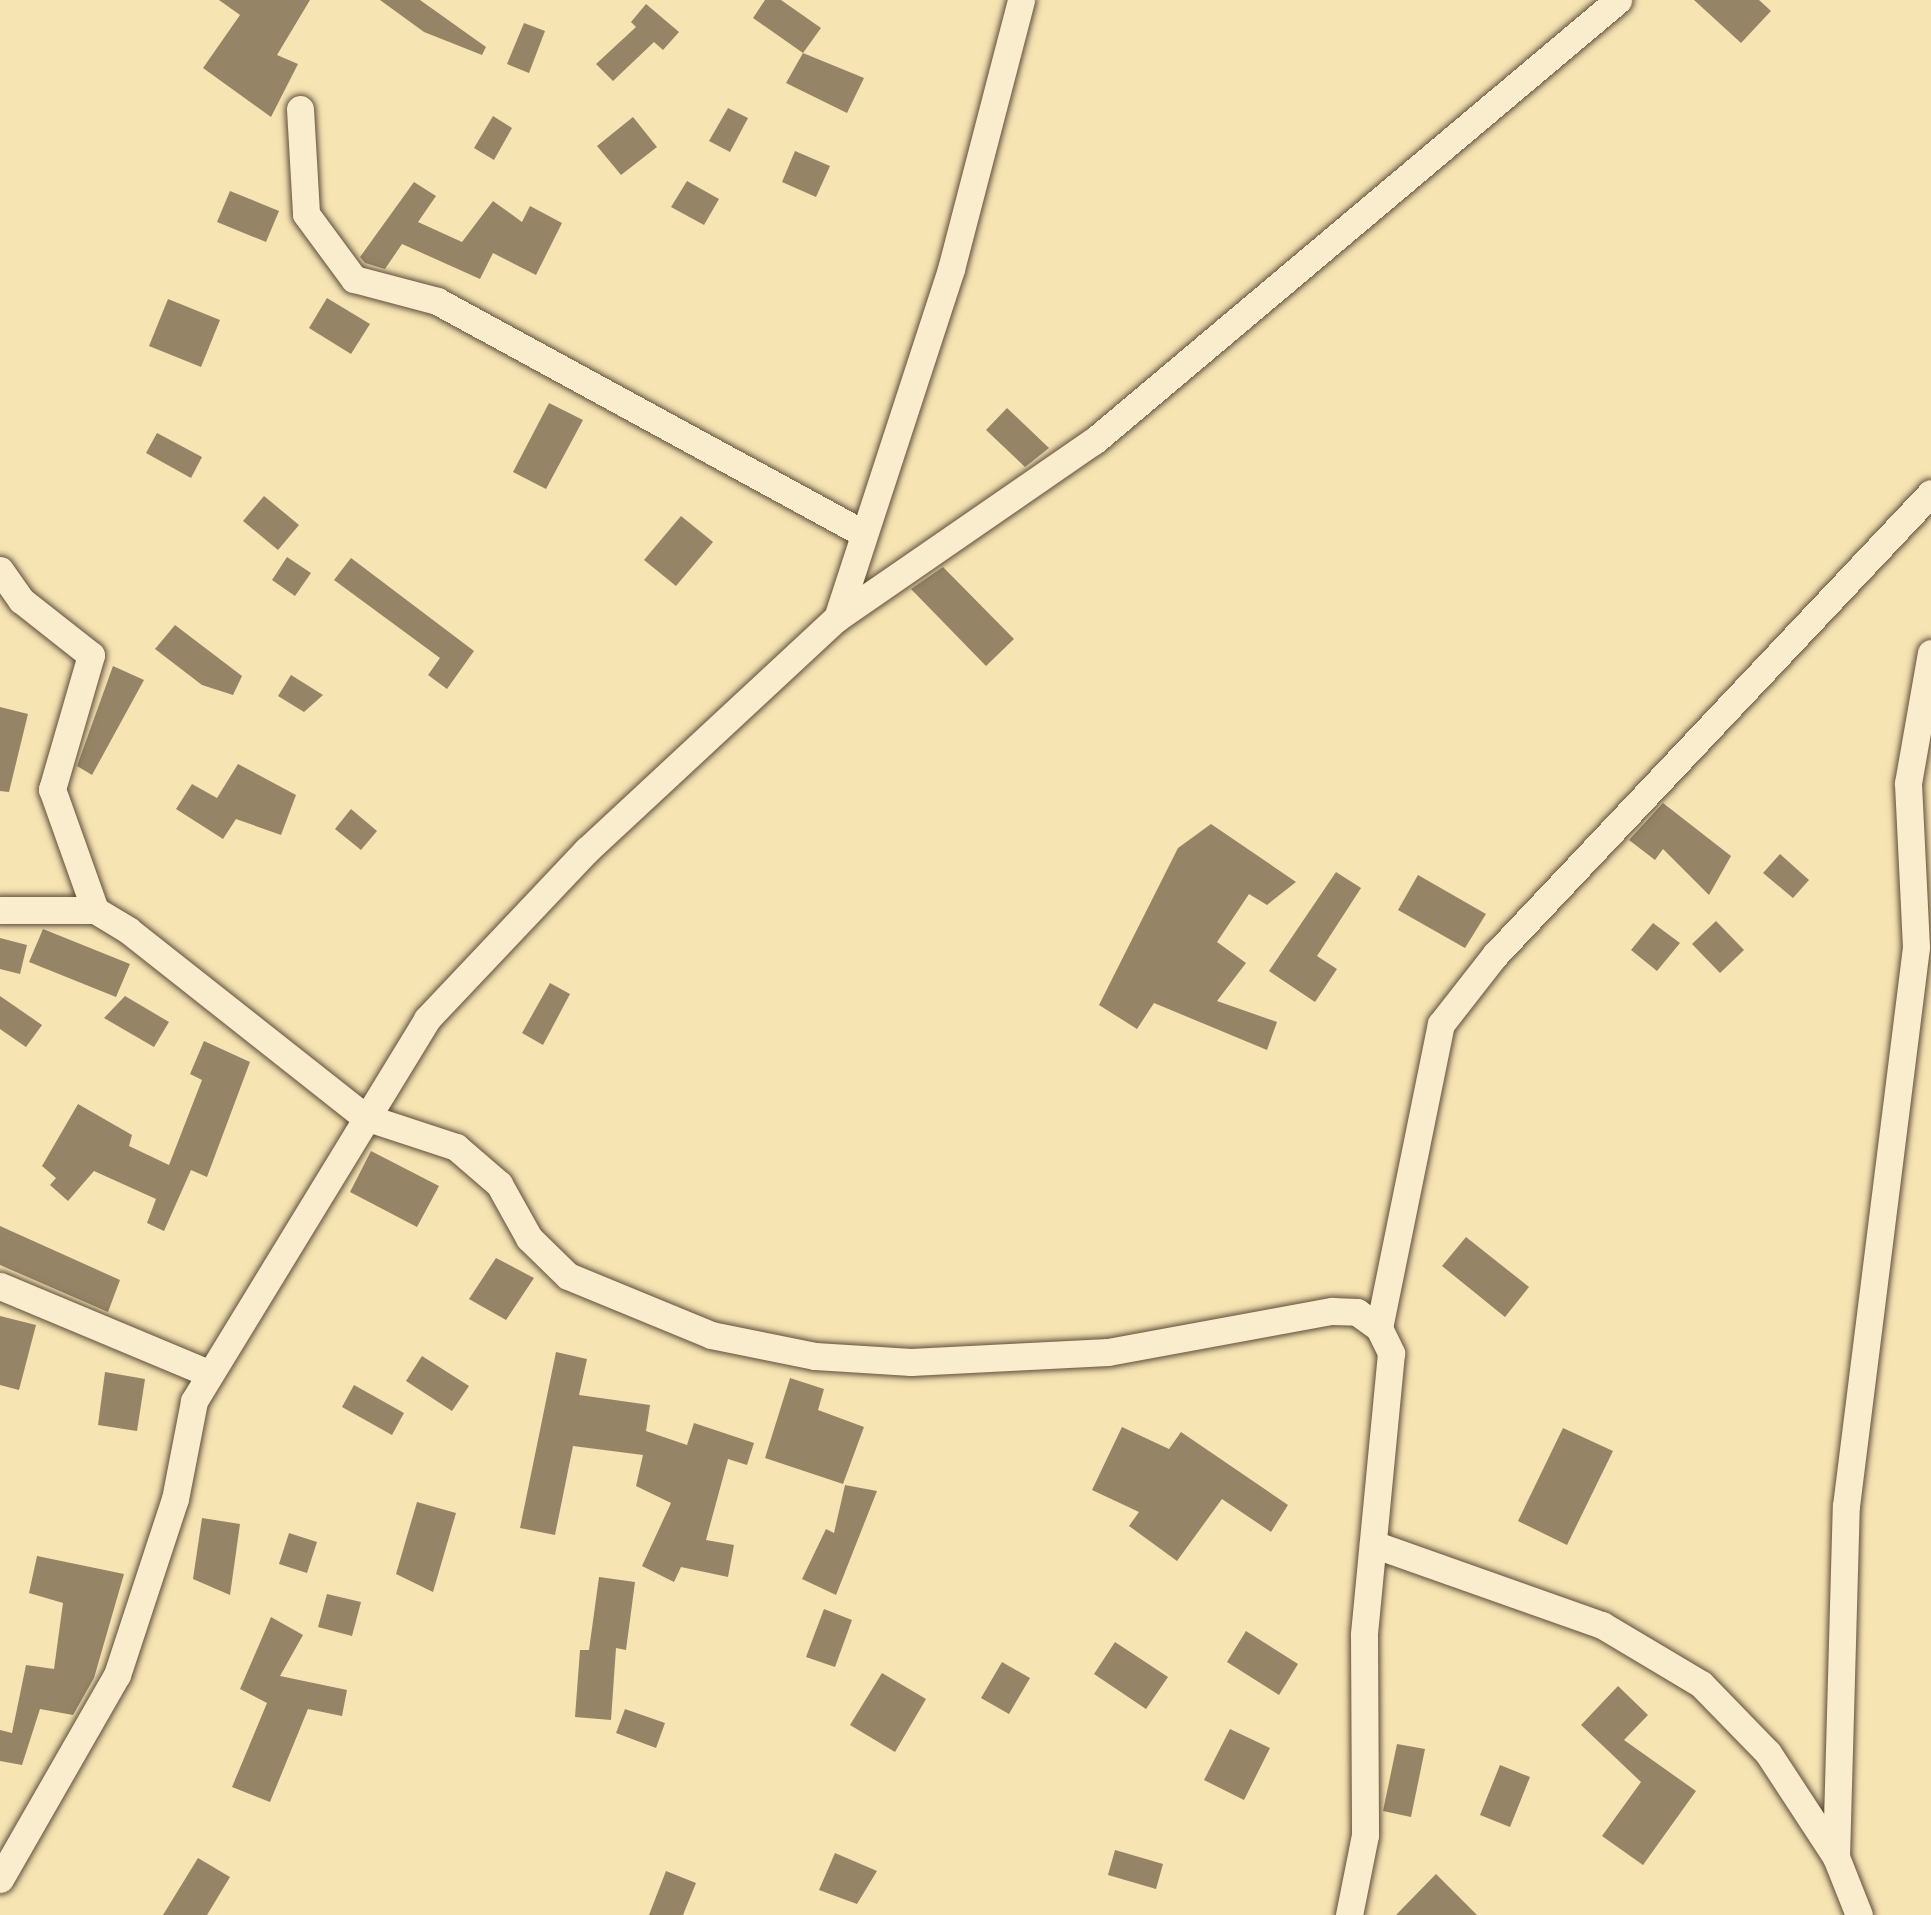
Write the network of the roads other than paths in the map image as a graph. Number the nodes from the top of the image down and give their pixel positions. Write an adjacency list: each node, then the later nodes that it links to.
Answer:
1 (1021, 0): 5 (street)
2 (1618, 0): 7 (street)
3 (300, 109): 5 (street)
4 (1931, 493): 13 (street)
5 (864, 534): 7 (street)
6 (0, 570): 10 (street)
7 (837, 618): 11 (street)
8 (1931, 652): 16 (street)
9 (0, 910): 10 (street)
10 (94, 910): 11 (street)
11 (365, 1117): 13 (street); 14 (street)
12 (0, 1286): 14 (street)
13 (1379, 1328): 15 (street)
14 (208, 1373): 17 (street)
15 (1373, 1544): 16 (street); 18 (street)
16 (1836, 1857): 19 (street)
17 (0, 1880)
18 (1348, 1915)
19 (1859, 1915)

